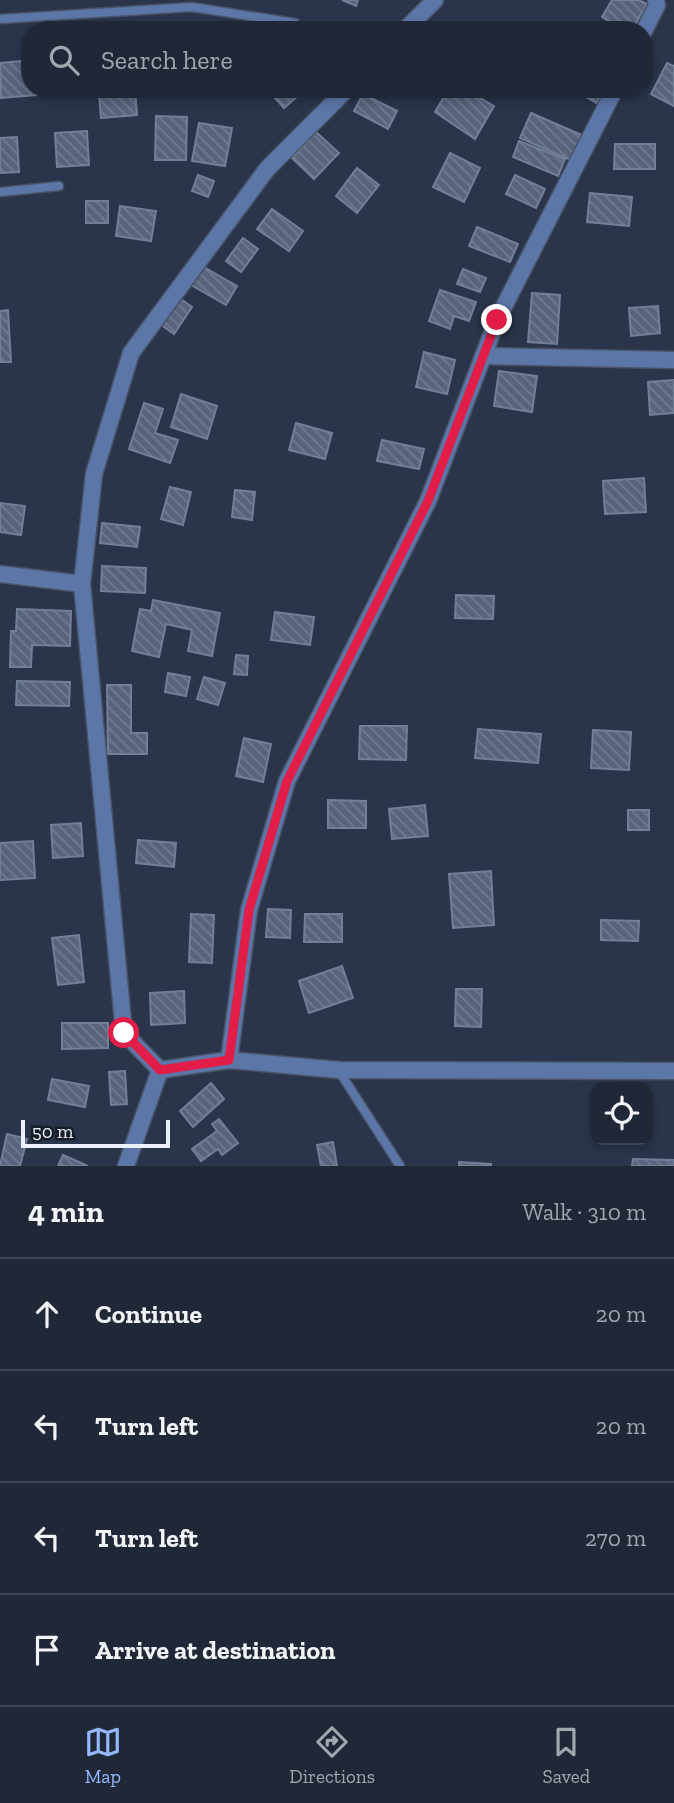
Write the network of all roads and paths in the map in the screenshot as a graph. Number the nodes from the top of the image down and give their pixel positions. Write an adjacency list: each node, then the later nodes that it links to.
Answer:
1 (435, 0): 5 (street)
2 (656, 0): 6 (street)
3 (0, 19): 4 (lane)
4 (281, 21)
5 (414, 21)
6 (649, 21)
7 (337, 98): 14 (street)
8 (610, 98): 11 (street)
9 (59, 186): 10 (lane)
10 (0, 192)
11 (483, 356): 12 (street); 15 (street)
12 (674, 360)
13 (0, 574): 14 (street)
14 (82, 584): 16 (street)
15 (229, 1060): 16 (street); 17 (street)
16 (160, 1070): 19 (street)
17 (339, 1070): 18 (street); 20 (lane)
18 (674, 1071)
19 (126, 1166)
20 (400, 1166)

